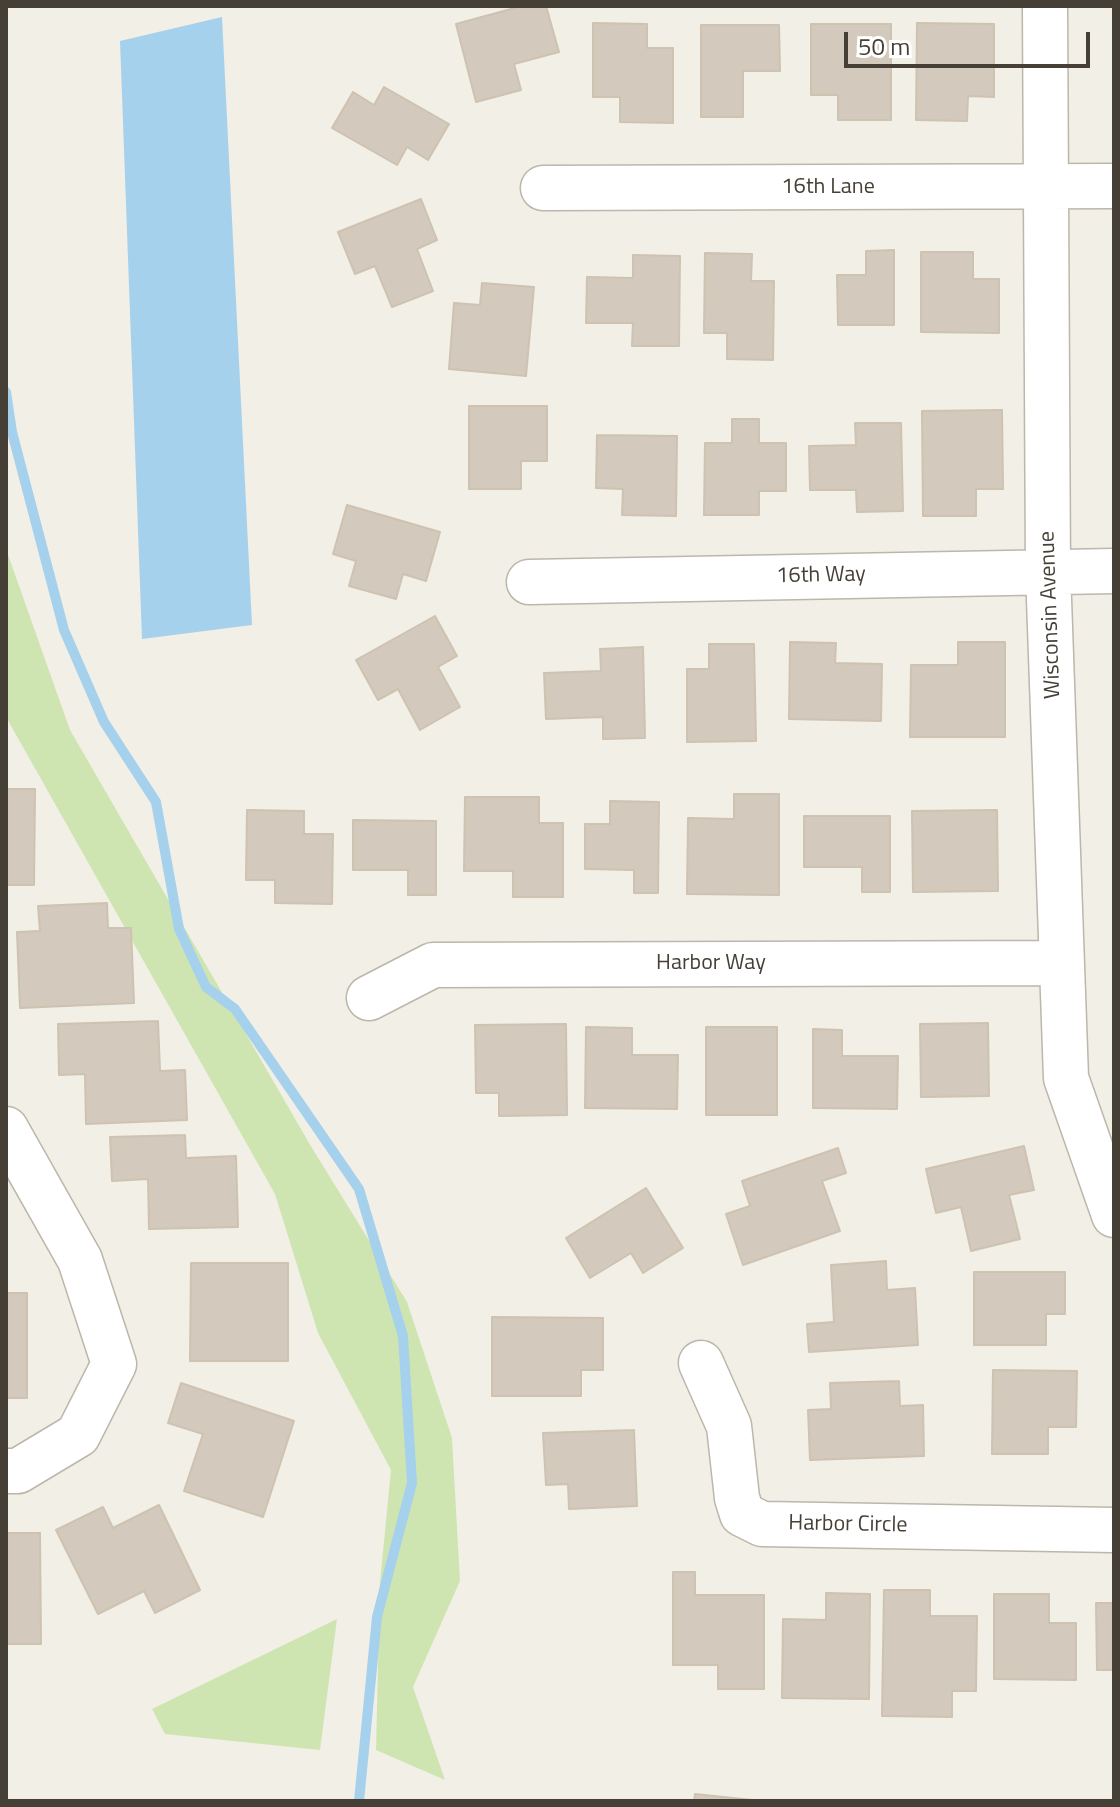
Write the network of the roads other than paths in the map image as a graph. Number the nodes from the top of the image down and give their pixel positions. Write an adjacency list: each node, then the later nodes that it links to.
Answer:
1 (1045, 6): 3 (street, Wisconsin Avenue)
2 (1114, 186): 3 (street, 16th Lane)
3 (1046, 187): 4 (street, 16th Lane); 5 (street, Wisconsin Avenue)
4 (543, 188)
5 (1048, 571): 6 (street, 16th Way); 7 (street, 16th Way); 8 (street, Wisconsin Avenue)
6 (1114, 571)
7 (529, 582)
8 (1061, 963): 9 (street, Harbor Way); 11 (street, Wisconsin Avenue)
9 (369, 998)
10 (6, 1129): 14 (street)
11 (1104, 1157): 12 (street, Wisconsin Avenue)
12 (1114, 1215)
13 (701, 1363): 15 (street, Harbor Circle)
14 (6, 1471)
15 (1114, 1530)

